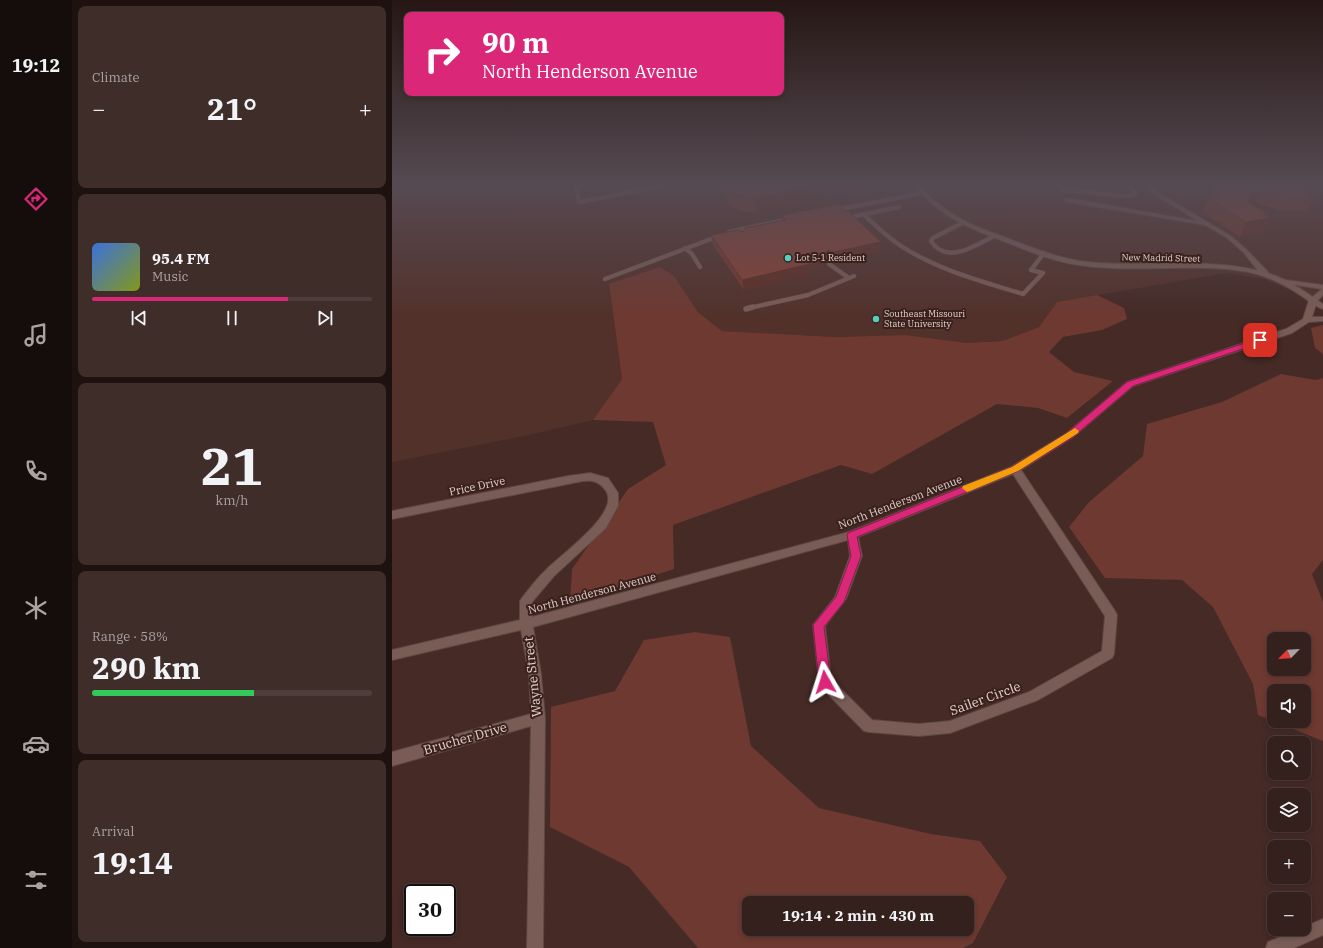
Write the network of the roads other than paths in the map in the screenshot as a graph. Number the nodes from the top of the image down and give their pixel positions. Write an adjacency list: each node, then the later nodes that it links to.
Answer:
1 (746, 228): 6 (lane)
2 (879, 228): 10 (lane)
3 (952, 228): 8 (lane)
4 (977, 228): 8 (street, New Madrid Street)
5 (1212, 228): 13 (street)
6 (734, 231): 7 (lane); 9 (lane)
7 (740, 236)
8 (994, 236): 10 (street, New Madrid Street)
9 (685, 248): 12 (lane); 14 (lane)
10 (1044, 253): 13 (street, New Madrid Street)
11 (829, 264): 20 (lane)
12 (700, 267)
13 (1265, 274): 15 (street, New Madrid Street)
14 (605, 279)
15 (1282, 281): 16 (street); 18 (street, New Madrid Street)
16 (1323, 287)
17 (1323, 291): 18 (street)
18 (1313, 300): 19 (street, New Madrid Street); 22 (street)
19 (1323, 307)
20 (746, 309)
21 (1323, 319): 22 (street)
22 (1306, 320): 23 (street, North Henderson Avenue)
23 (1015, 469): 26 (street, North Henderson Avenue); 26 (street, Sailer Circle)
24 (568, 480): 25 (street, Price Drive); 27 (street, Wayne Street)
25 (392, 515)
26 (852, 535): 27 (street, North Henderson Avenue)
27 (526, 624): 28 (street, North Henderson Avenue); 29 (street, Wayne Street)
28 (392, 655)
29 (538, 718): 30 (street, Brucher Drive); 32 (street, Wayne Street)
30 (392, 758)
31 (1323, 927): 33 (street)
32 (535, 948)
33 (1274, 948)

